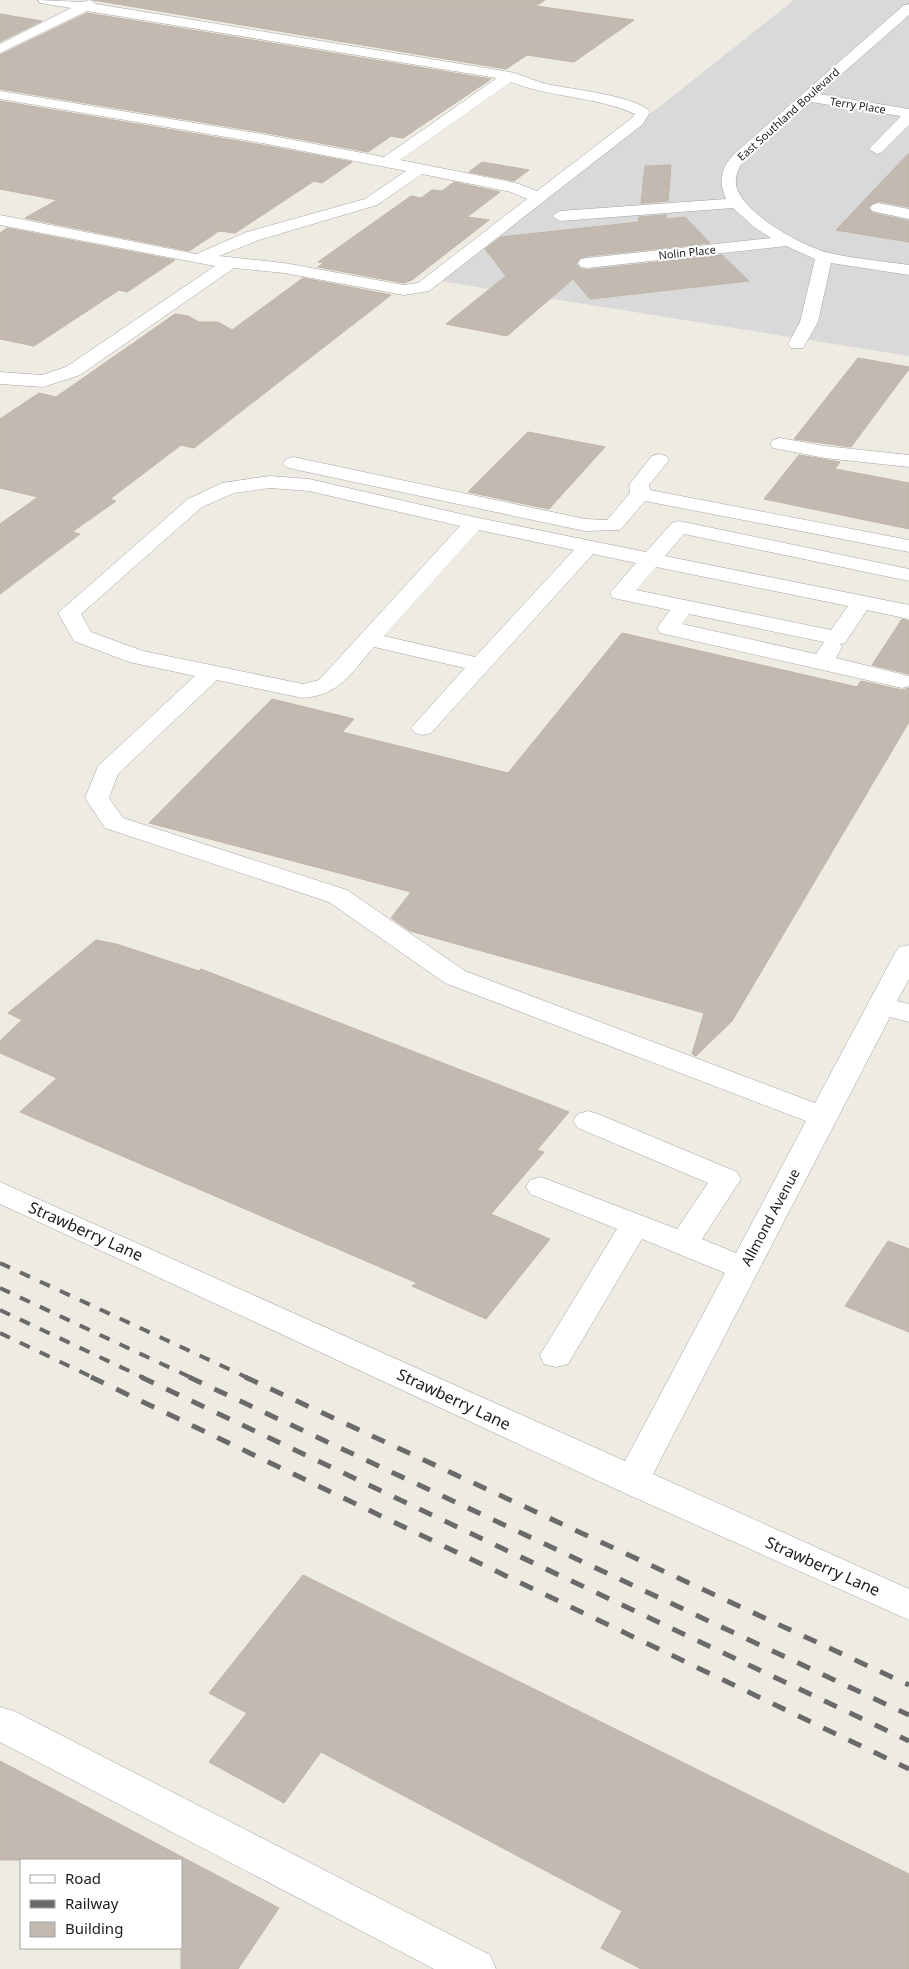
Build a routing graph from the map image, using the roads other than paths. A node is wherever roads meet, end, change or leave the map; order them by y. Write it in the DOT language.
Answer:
graph roads {
  1 [pos="45,0"];
  2 [pos="99,0"];
  3 [pos="86,6"];
  4 [pos="909,8"];
  5 [pos="0,49"];
  6 [pos="510,76"];
  7 [pos="0,94"];
  8 [pos="807,97"];
  9 [pos="909,112"];
  10 [pos="909,117"];
  11 [pos="877,149"];
  12 [pos="388,162"];
  13 [pos="419,169"];
  14 [pos="538,198"];
  15 [pos="738,204"];
  16 [pos="878,208"];
  17 [pos="909,214"];
  18 [pos="560,216"];
  19 [pos="0,220"];
  20 [pos="787,241"];
  21 [pos="198,258"];
  22 [pos="824,258"];
  23 [pos="230,263"];
  24 [pos="587,263"];
  25 [pos="909,270"];
  26 [pos="797,344"];
  27 [pos="0,378"];
  28 [pos="780,444"];
  29 [pos="659,460"];
  30 [pos="909,461"];
  31 [pos="294,463"];
  32 [pos="640,494"];
  33 [pos="474,523"];
  34 [pos="909,546"];
  35 [pos="588,547"];
  36 [pos="650,560"];
  37 [pos="909,575"];
  38 [pos="862,602"];
  39 [pos="684,606"];
  40 [pos="909,612"];
  41 [pos="837,638"];
  42 [pos="369,639"];
  43 [pos="822,662"];
  44 [pos="479,665"];
  45 [pos="212,672"];
  46 [pos="902,681"];
  47 [pos="423,728"];
  48 [pos="909,953"];
  49 [pos="895,1009"];
  50 [pos="823,1117"];
  51 [pos="588,1121"];
  52 [pos="541,1187"];
  53 [pos="0,1192"];
  54 [pos="636,1225"];
  55 [pos="683,1244"];
  56 [pos="743,1268"];
  57 [pos="556,1355"];
  58 [pos="632,1481"];
  59 [pos="909,1605"];
  60 [pos="0,1723"];
  61 [pos="472,1968"];
  1 -- 3 [label="street"];
  2 -- 3 [label="street"];
  3 -- 5 [label="street"];
  3 -- 6 [label="street"];
  4 -- 8 [label="street, East Southland Boulevard"];
  6 -- 12 [label="street"];
  6 -- 14 [label="street"];
  7 -- 12 [label="street"];
  8 -- 9 [label="street, Terry Place"];
  8 -- 15 [label="street, East Southland Boulevard"];
  10 -- 11 [label="street"];
  12 -- 13 [label="street"];
  13 -- 14 [label="street"];
  13 -- 21 [label="street"];
  14 -- 23 [label="street"];
  15 -- 18 [label="street"];
  15 -- 20 [label="street, East Southland Boulevard"];
  16 -- 17 [label="street"];
  19 -- 21 [label="street"];
  20 -- 22 [label="street, East Southland Boulevard"];
  20 -- 24 [label="street, Nolin Place"];
  21 -- 23 [label="street"];
  22 -- 25 [label="street, East Southland Boulevard"];
  22 -- 26 [label="street"];
  23 -- 27 [label="street"];
  28 -- 30 [label="street"];
  29 -- 32 [label="street"];
  31 -- 32 [label="street"];
  32 -- 34 [label="street"];
  33 -- 35 [label="street"];
  33 -- 42 [label="street"];
  33 -- 45 [label="street"];
  35 -- 36 [label="street"];
  35 -- 44 [label="street"];
  36 -- 37 [label="street"];
  36 -- 38 [label="street"];
  36 -- 39 [label="street"];
  38 -- 40 [label="street"];
  38 -- 41 [label="street"];
  39 -- 41 [label="street"];
  39 -- 43 [label="street"];
  41 -- 43 [label="street"];
  42 -- 44 [label="street"];
  42 -- 45 [label="street"];
  43 -- 46 [label="street"];
  44 -- 47 [label="street"];
  45 -- 50 [label="street"];
  48 -- 49 [label="street, Allmond Avenue"];
  49 -- 50 [label="street, Allmond Avenue"];
  50 -- 56 [label="street, Allmond Avenue"];
  51 -- 55 [label="street"];
  52 -- 54 [label="street"];
  53 -- 58 [label="street, Strawberry Lane"];
  54 -- 55 [label="street"];
  54 -- 57 [label="street"];
  55 -- 56 [label="street"];
  56 -- 58 [label="street, Allmond Avenue"];
  58 -- 59 [label="street, Strawberry Lane"];
  60 -- 61 [label="street"];
}
